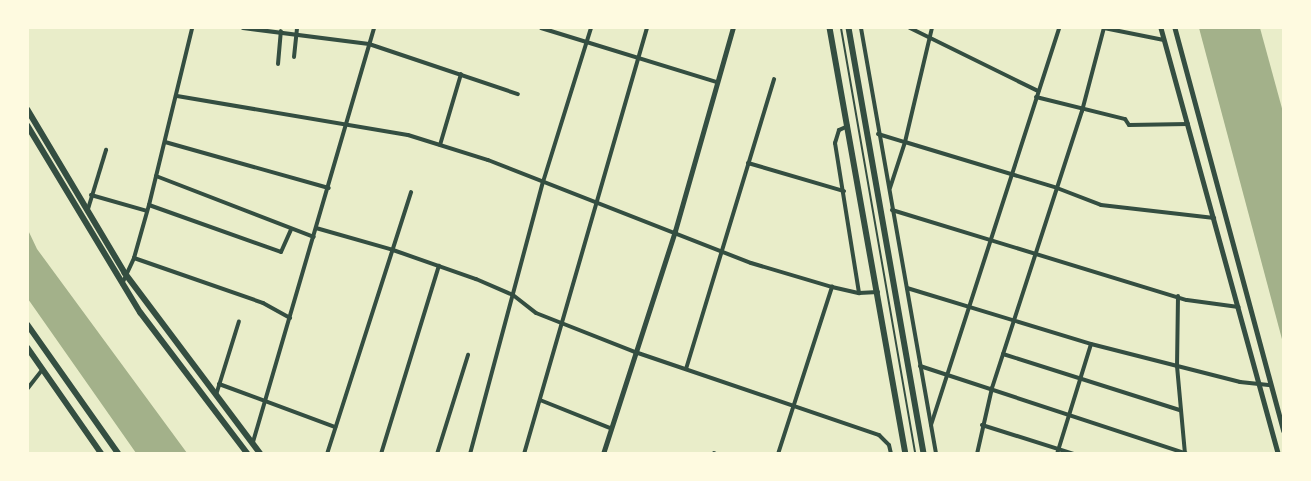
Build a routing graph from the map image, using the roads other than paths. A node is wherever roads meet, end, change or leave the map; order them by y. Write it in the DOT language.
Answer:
graph roads {
  1 [pos="192,28"];
  2 [pos="243,28"];
  3 [pos="251,28"];
  4 [pos="297,28"];
  5 [pos="374,28"];
  6 [pos="541,28"];
  7 [pos="591,28"];
  8 [pos="647,28"];
  9 [pos="733,28"];
  10 [pos="830,28"];
  11 [pos="841,28"];
  12 [pos="849,28"];
  13 [pos="860,28"];
  14 [pos="910,28"];
  15 [pos="932,28"];
  16 [pos="1057,28"];
  17 [pos="1160,28"];
  18 [pos="1175,28"];
  19 [pos="281,31"];
  20 [pos="296,33"];
  21 [pos="929,35"];
  22 [pos="1164,40"];
  23 [pos="587,42"];
  24 [pos="369,44"];
  25 [pos="294,58"];
  26 [pos="638,58"];
  27 [pos="278,64"];
  28 [pos="461,74"];
  29 [pos="774,79"];
  30 [pos="717,82"];
  31 [pos="1038,91"];
  32 [pos="518,94"];
  33 [pos="177,96"];
  34 [pos="1036,97"];
  35 [pos="28,110"];
  36 [pos="1082,111"];
  37 [pos="1188,124"];
  38 [pos="28,126"];
  39 [pos="347,126"];
  40 [pos="849,126"];
  41 [pos="878,134"];
  42 [pos="165,142"];
  43 [pos="905,142"];
  44 [pos="440,144"];
  45 [pos="106,150"];
  46 [pos="748,163"];
  47 [pos="1012,175"];
  48 [pos="156,176"];
  49 [pos="543,182"];
  50 [pos="329,188"];
  51 [pos="1057,188"];
  52 [pos="889,190"];
  53 [pos="844,191"];
  54 [pos="410,192"];
  55 [pos="91,195"];
  56 [pos="595,204"];
  57 [pos="149,205"];
  58 [pos="88,209"];
  59 [pos="148,210"];
  60 [pos="892,210"];
  61 [pos="1214,218"];
  62 [pos="316,228"];
  63 [pos="291,230"];
  64 [pos="675,231"];
  65 [pos="314,237"];
  66 [pos="991,242"];
  67 [pos="393,250"];
  68 [pos="721,251"];
  69 [pos="1035,256"];
  70 [pos="134,258"];
  71 [pos="439,266"];
  72 [pos="125,273"];
  73 [pos="122,284"];
  74 [pos="832,287"];
  75 [pos="907,288"];
  76 [pos="878,292"];
  77 [pos="859,293"];
  78 [pos="513,295"];
  79 [pos="1178,296"];
  80 [pos="1239,307"];
  81 [pos="970,308"];
  82 [pos="290,318"];
  83 [pos="239,321"];
  84 [pos="1014,321"];
  85 [pos="563,322"];
  86 [pos="28,325"];
  87 [pos="1091,344"];
  88 [pos="28,348"];
  89 [pos="635,352"];
  90 [pos="1003,354"];
  91 [pos="468,355"];
  92 [pos="920,366"];
  93 [pos="1177,366"];
  94 [pos="686,369"];
  95 [pos="42,370"];
  96 [pos="948,374"];
  97 [pos="1080,379"];
  98 [pos="219,384"];
  99 [pos="1271,385"];
  100 [pos="1259,386"];
  101 [pos="28,388"];
  102 [pos="992,388"];
  103 [pos="216,395"];
  104 [pos="540,400"];
  105 [pos="264,402"];
  106 [pos="794,405"];
  107 [pos="1180,410"];
  108 [pos="1069,412"];
  109 [pos="982,425"];
  110 [pos="931,426"];
  111 [pos="335,428"];
  112 [pos="610,428"];
  113 [pos="1284,430"];
  114 [pos="253,442"];
  115 [pos="1058,448"];
  116 [pos="1186,453"];
  117 [pos="102,454"];
  118 [pos="119,454"];
  119 [pos="248,454"];
  120 [pos="261,454"];
  121 [pos="327,454"];
  122 [pos="381,454"];
  123 [pos="437,454"];
  124 [pos="470,454"];
  125 [pos="524,454"];
  126 [pos="603,454"];
  127 [pos="778,454"];
  128 [pos="891,454"];
  129 [pos="906,454"];
  130 [pos="915,454"];
  131 [pos="924,454"];
  132 [pos="936,454"];
  133 [pos="977,454"];
  134 [pos="1057,454"];
  135 [pos="1074,454"];
  136 [pos="1278,454"];
  1 -- 33 [label="street"];
  2 -- 3 [label="street"];
  3 -- 19 [label="street"];
  4 -- 20 [label="street"];
  5 -- 24 [label="street"];
  6 -- 23 [label="street"];
  7 -- 23 [label="street"];
  8 -- 26 [label="street"];
  9 -- 30 [label="street"];
  10 -- 40 [label="main road"];
  11 -- 130 [label="lane"];
  12 -- 131 [label="main road"];
  13 -- 41 [label="street"];
  14 -- 21 [label="street"];
  15 -- 21 [label="street"];
  16 -- 31 [label="street"];
  17 -- 22 [label="street"];
  18 -- 99 [label="street"];
  19 -- 20 [label="street"];
  19 -- 27 [label="street"];
  20 -- 24 [label="street"];
  20 -- 25 [label="street"];
  21 -- 31 [label="street"];
  21 -- 43 [label="street"];
  22 -- 36 [label="street"];
  22 -- 37 [label="street"];
  23 -- 26 [label="street"];
  23 -- 49 [label="street"];
  24 -- 28 [label="street"];
  24 -- 39 [label="street"];
  26 -- 30 [label="street"];
  26 -- 56 [label="street"];
  28 -- 32 [label="street"];
  28 -- 44 [label="street"];
  29 -- 46 [label="street"];
  30 -- 64 [label="street"];
  31 -- 34 [label="street"];
  33 -- 39 [label="street"];
  33 -- 42 [label="street"];
  34 -- 36 [label="street"];
  34 -- 47 [label="street"];
  35 -- 58 [label="main road"];
  36 -- 37 [label="street"];
  36 -- 51 [label="street"];
  37 -- 61 [label="street"];
  38 -- 73 [label="main road"];
  39 -- 44 [label="street"];
  39 -- 50 [label="street"];
  40 -- 53 [label="street"];
  40 -- 76 [label="main road"];
  41 -- 43 [label="street"];
  41 -- 52 [label="street"];
  42 -- 48 [label="street"];
  42 -- 50 [label="street"];
  43 -- 47 [label="street"];
  43 -- 52 [label="street"];
  44 -- 49 [label="street"];
  45 -- 55 [label="street"];
  46 -- 53 [label="street"];
  46 -- 68 [label="street"];
  47 -- 51 [label="street"];
  47 -- 66 [label="street"];
  48 -- 57 [label="street"];
  48 -- 63 [label="street"];
  49 -- 56 [label="street"];
  49 -- 78 [label="street"];
  50 -- 62 [label="street"];
  51 -- 61 [label="street"];
  51 -- 69 [label="street"];
  52 -- 60 [label="street"];
  53 -- 77 [label="street"];
  54 -- 67 [label="street"];
  55 -- 58 [label="street"];
  55 -- 59 [label="street"];
  56 -- 64 [label="street"];
  56 -- 85 [label="street"];
  57 -- 59 [label="street"];
  57 -- 63 [label="street"];
  58 -- 72 [label="main road"];
  59 -- 70 [label="street"];
  60 -- 66 [label="street"];
  60 -- 75 [label="street"];
  61 -- 80 [label="street"];
  62 -- 65 [label="street"];
  62 -- 67 [label="street"];
  63 -- 65 [label="street"];
  64 -- 68 [label="street"];
  64 -- 89 [label="street"];
  65 -- 82 [label="street"];
  66 -- 69 [label="street"];
  66 -- 81 [label="street"];
  67 -- 71 [label="street"];
  67 -- 111 [label="street"];
  68 -- 74 [label="street"];
  68 -- 94 [label="street"];
  69 -- 79 [label="street"];
  69 -- 84 [label="street"];
  70 -- 72 [label="street"];
  70 -- 82 [label="street"];
  71 -- 78 [label="street"];
  71 -- 122 [label="street"];
  72 -- 73 [label="street"];
  72 -- 103 [label="main road"];
  73 -- 119 [label="main road"];
  74 -- 77 [label="street"];
  74 -- 106 [label="street"];
  75 -- 81 [label="street"];
  75 -- 92 [label="street"];
  76 -- 77 [label="street"];
  76 -- 129 [label="main road"];
  78 -- 85 [label="street"];
  78 -- 124 [label="street"];
  79 -- 80 [label="street"];
  79 -- 93 [label="street"];
  80 -- 100 [label="street"];
  81 -- 84 [label="street"];
  81 -- 96 [label="street"];
  82 -- 105 [label="street"];
  83 -- 98 [label="street"];
  84 -- 87 [label="street"];
  84 -- 90 [label="street"];
  85 -- 89 [label="street"];
  85 -- 104 [label="street"];
  86 -- 118 [label="main road"];
  87 -- 93 [label="street"];
  87 -- 97 [label="street"];
  88 -- 95 [label="main road"];
  89 -- 94 [label="street"];
  89 -- 112 [label="street"];
  90 -- 97 [label="street"];
  90 -- 102 [label="street"];
  91 -- 123 [label="street"];
  92 -- 96 [label="street"];
  92 -- 110 [label="street"];
  93 -- 100 [label="street"];
  93 -- 107 [label="street"];
  94 -- 106 [label="street"];
  95 -- 101 [label="street"];
  95 -- 117 [label="main road"];
  96 -- 102 [label="street"];
  96 -- 110 [label="street"];
  97 -- 107 [label="street"];
  97 -- 108 [label="street"];
  98 -- 103 [label="street"];
  98 -- 105 [label="street"];
  99 -- 100 [label="street"];
  99 -- 113 [label="street"];
  100 -- 136 [label="street"];
  102 -- 108 [label="street"];
  102 -- 109 [label="street"];
  103 -- 114 [label="main road"];
  104 -- 112 [label="street"];
  104 -- 125 [label="street"];
  105 -- 111 [label="street"];
  105 -- 114 [label="street"];
  106 -- 127 [label="street"];
  106 -- 128 [label="street"];
  107 -- 116 [label="street"];
  108 -- 115 [label="street"];
  108 -- 116 [label="street"];
  109 -- 115 [label="street"];
  109 -- 133 [label="street"];
  110 -- 132 [label="street"];
  111 -- 121 [label="street"];
  112 -- 126 [label="street"];
  114 -- 120 [label="main road"];
  115 -- 134 [label="street"];
  115 -- 135 [label="street"];
}
